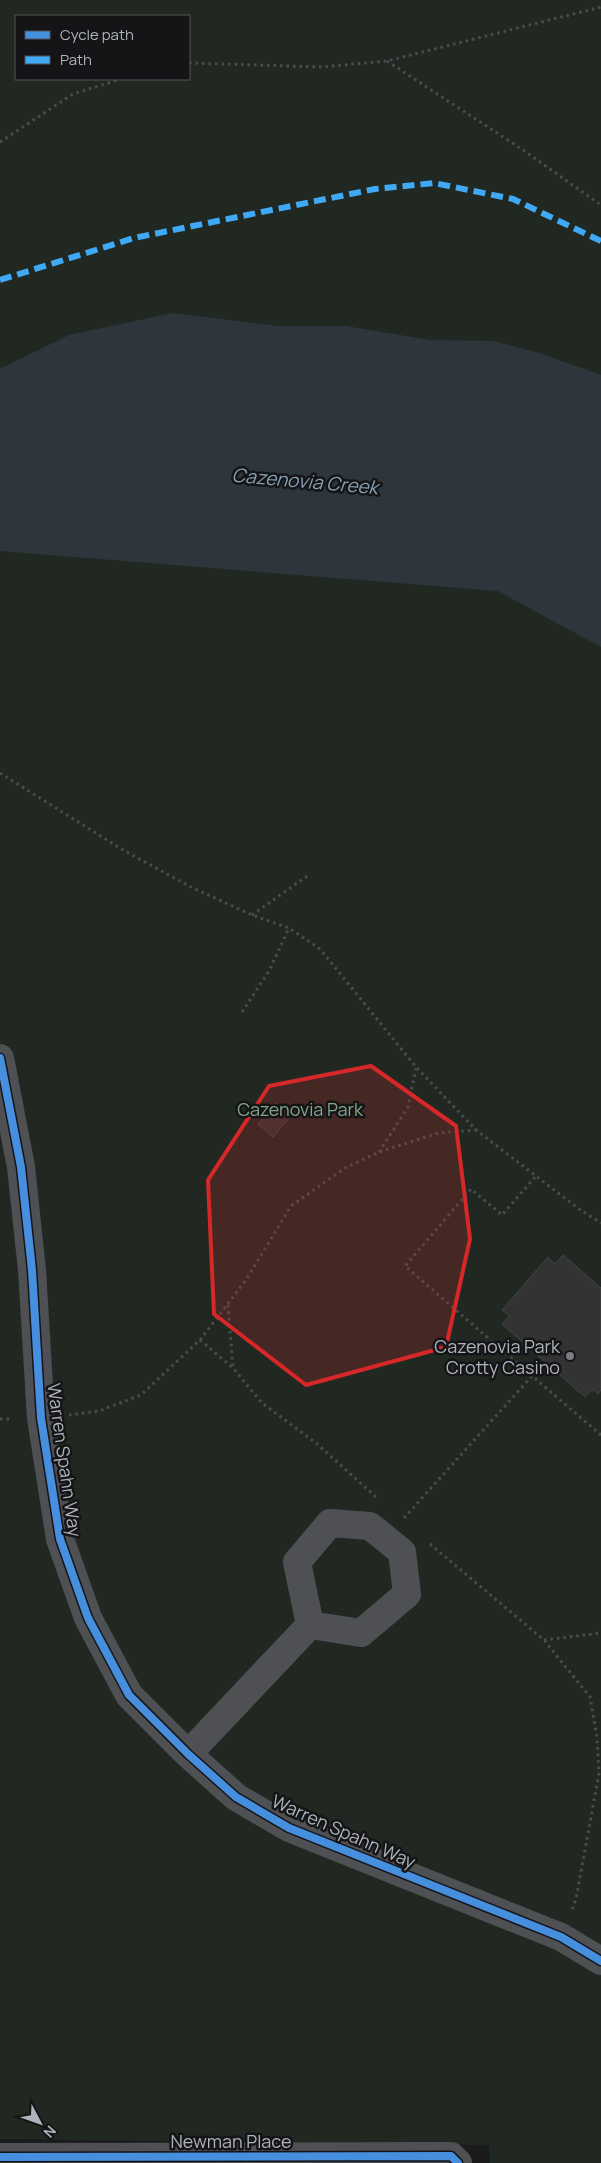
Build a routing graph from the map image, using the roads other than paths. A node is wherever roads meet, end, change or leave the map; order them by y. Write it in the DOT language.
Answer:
graph roads {
  1 [pos="0,1058"];
  2 [pos="310,1625"];
  3 [pos="188,1754"];
  4 [pos="601,1961"];
  5 [pos="0,2157"];
  6 [pos="458,2163"];
  1 -- 3 [label="street, Warren Spahn Way"];
  2 -- 2 [label="street"];
  2 -- 3 [label="street"];
  3 -- 4 [label="street, Warren Spahn Way"];
  5 -- 6 [label="street, Newman Place"];
}
